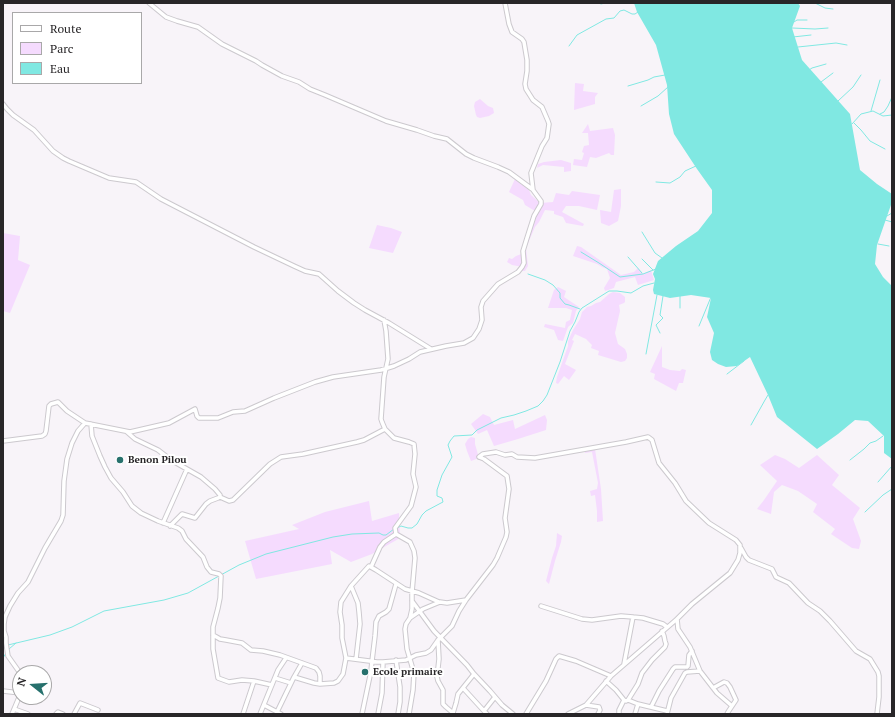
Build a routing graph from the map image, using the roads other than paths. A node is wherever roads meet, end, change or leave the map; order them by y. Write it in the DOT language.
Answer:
graph roads {
  1 [pos="149,3"];
  2 [pos="505,3"];
  3 [pos="3,104"];
  4 [pos="533,190"];
  5 [pos="384,320"];
  6 [pos="431,349"];
  7 [pos="386,369"];
  8 [pos="85,423"];
  9 [pos="91,424"];
  10 [pos="385,429"];
  11 [pos="126,432"];
  12 [pos="3,441"];
  13 [pos="187,468"];
  14 [pos="220,497"];
  15 [pos="163,523"];
  16 [pos="170,526"];
  17 [pos="396,534"];
  18 [pos="741,547"];
  19 [pos="371,567"];
  20 [pos="396,584"];
  21 [pos="351,586"];
  22 [pos="412,592"];
  23 [pos="466,600"];
  24 [pos="412,601"];
  25 [pos="440,602"];
  26 [pos="541,606"];
  27 [pos="420,612"];
  28 [pos="633,616"];
  29 [pos="410,618"];
  30 [pos="677,618"];
  31 [pos="667,627"];
  32 [pos="662,631"];
  33 [pos="212,635"];
  34 [pos="439,639"];
  35 [pos="692,652"];
  36 [pos="286,658"];
  37 [pos="346,658"];
  38 [pos="410,658"];
  39 [pos="356,659"];
  40 [pos="396,660"];
  41 [pos="372,661"];
  42 [pos="383,662"];
  43 [pos="302,663"];
  44 [pos="624,664"];
  45 [pos="14,665"];
  46 [pos="700,671"];
  47 [pos="474,674"];
  48 [pos="611,676"];
  49 [pos="294,677"];
  50 [pos="275,678"];
  51 [pos="254,681"];
  52 [pos="606,681"];
  53 [pos="291,683"];
  54 [pos="320,684"];
  55 [pos="272,685"];
  56 [pos="463,688"];
  57 [pos="713,688"];
  58 [pos="495,697"];
  59 [pos="626,700"];
  60 [pos="638,704"];
  61 [pos="16,705"];
  62 [pos="264,705"];
  63 [pos="586,705"];
  64 [pos="732,706"];
  65 [pos="651,707"];
  66 [pos="656,708"];
  67 [pos="14,709"];
  68 [pos="98,710"];
  69 [pos="667,712"];
  70 [pos="280,713"];
  71 [pos="453,713"];
  72 [pos="485,713"];
  73 [pos="511,713"];
  74 [pos="12,714"];
  75 [pos="28,714"];
  76 [pos="56,714"];
  77 [pos="63,714"];
  78 [pos="74,714"];
  79 [pos="244,714"];
  80 [pos="260,714"];
  81 [pos="362,714"];
  82 [pos="378,714"];
  83 [pos="398,714"];
  84 [pos="409,714"];
  85 [pos="526,714"];
  86 [pos="568,714"];
  87 [pos="598,714"];
  88 [pos="619,714"];
  89 [pos="635,714"];
  90 [pos="655,714"];
  91 [pos="727,714"];
  92 [pos="877,714"];
  1 -- 4 [label="street"];
  2 -- 4 [label="street"];
  3 -- 5 [label="street"];
  4 -- 6 [label="street"];
  5 -- 6 [label="street"];
  5 -- 7 [label="street"];
  6 -- 7 [label="street"];
  7 -- 10 [label="street"];
  7 -- 11 [label="street"];
  8 -- 9 [label="street"];
  8 -- 12 [label="street"];
  8 -- 45 [label="street"];
  9 -- 11 [label="street"];
  9 -- 15 [label="street"];
  10 -- 14 [label="street"];
  10 -- 17 [label="street"];
  11 -- 13 [label="street"];
  13 -- 14 [label="street"];
  13 -- 15 [label="street"];
  14 -- 16 [label="street"];
  15 -- 16 [label="street"];
  16 -- 33 [label="street"];
  17 -- 19 [label="street"];
  17 -- 22 [label="street"];
  18 -- 23 [label="street"];
  18 -- 30 [label="street"];
  18 -- 92 [label="street"];
  19 -- 20 [label="street"];
  19 -- 21 [label="street"];
  20 -- 22 [label="street"];
  20 -- 41 [label="street"];
  21 -- 37 [label="street"];
  21 -- 39 [label="street"];
  22 -- 24 [label="street"];
  22 -- 25 [label="street"];
  23 -- 25 [label="street"];
  23 -- 34 [label="street"];
  24 -- 27 [label="street"];
  24 -- 29 [label="street"];
  25 -- 27 [label="street"];
  26 -- 28 [label="street"];
  27 -- 29 [label="street"];
  27 -- 34 [label="street"];
  28 -- 31 [label="street"];
  28 -- 44 [label="street"];
  29 -- 38 [label="street"];
  30 -- 31 [label="street"];
  30 -- 35 [label="street"];
  31 -- 32 [label="street"];
  32 -- 44 [label="street"];
  32 -- 59 [label="street"];
  33 -- 36 [label="street"];
  33 -- 51 [label="street"];
  34 -- 38 [label="street"];
  34 -- 47 [label="street"];
  34 -- 71 [label="street"];
  35 -- 46 [label="street"];
  35 -- 65 [label="street"];
  36 -- 43 [label="street"];
  36 -- 50 [label="street"];
  37 -- 39 [label="street"];
  37 -- 54 [label="street"];
  38 -- 40 [label="street"];
  38 -- 84 [label="street"];
  39 -- 41 [label="street"];
  40 -- 42 [label="street"];
  40 -- 83 [label="street"];
  41 -- 42 [label="street"];
  41 -- 81 [label="street"];
  42 -- 82 [label="street"];
  43 -- 49 [label="street"];
  43 -- 54 [label="street"];
  44 -- 48 [label="street"];
  46 -- 57 [label="street"];
  46 -- 69 [label="street"];
  47 -- 56 [label="street"];
  47 -- 58 [label="street"];
  48 -- 52 [label="street"];
  48 -- 85 [label="street"];
  49 -- 53 [label="street"];
  49 -- 54 [label="street"];
  50 -- 53 [label="street"];
  50 -- 55 [label="street"];
  51 -- 55 [label="street"];
  51 -- 79 [label="street"];
  52 -- 59 [label="street"];
  52 -- 63 [label="street"];
  53 -- 70 [label="street"];
  55 -- 62 [label="street"];
  56 -- 71 [label="street"];
  56 -- 72 [label="street"];
  57 -- 64 [label="street"];
  57 -- 64 [label="street"];
  58 -- 72 [label="street"];
  58 -- 73 [label="street"];
  59 -- 60 [label="street"];
  59 -- 88 [label="street"];
  60 -- 65 [label="street"];
  60 -- 89 [label="street"];
  61 -- 67 [label="street"];
  62 -- 70 [label="street"];
  62 -- 80 [label="street"];
  63 -- 86 [label="street"];
  63 -- 87 [label="street"];
  64 -- 91 [label="street"];
  65 -- 66 [label="street"];
  66 -- 69 [label="street"];
  66 -- 90 [label="street"];
  67 -- 74 [label="street"];
  67 -- 75 [label="street"];
  68 -- 78 [label="street"];
  76 -- 77 [label="street"];
}
